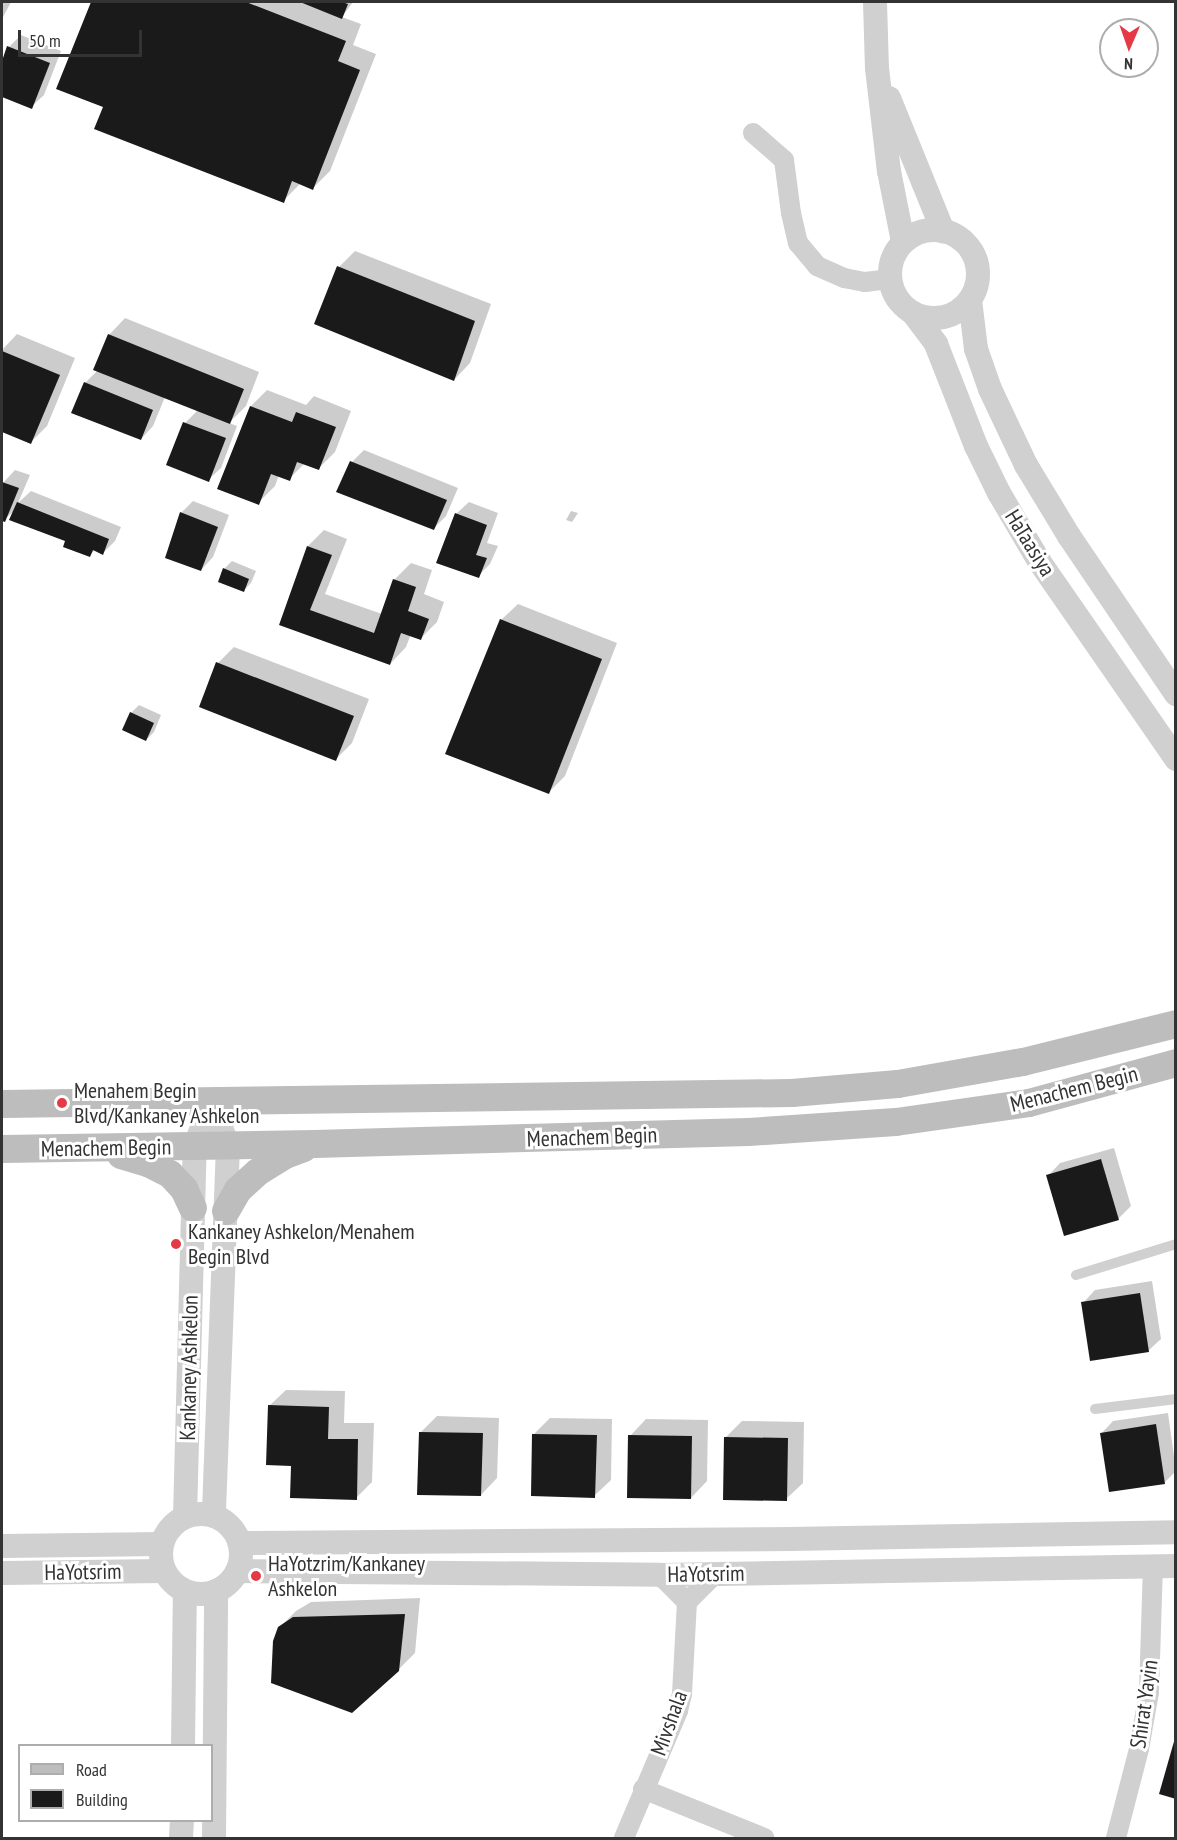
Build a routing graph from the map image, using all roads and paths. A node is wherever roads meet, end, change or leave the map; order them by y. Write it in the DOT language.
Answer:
graph roads {
  1 [pos="875,2"];
  2 [pos="877,68"];
  3 [pos="753,133"];
  4 [pos="943,231"];
  5 [pos="903,242"];
  6 [pos="889,279"];
  7 [pos="970,300"];
  8 [pos="912,313"];
  9 [pos="1176,694"];
  10 [pos="1176,759"];
  11 [pos="1176,1024"];
  12 [pos="1176,1063"];
  13 [pos="211,1101"];
  14 [pos="2,1104"];
  15 [pos="315,1144"];
  16 [pos="228,1146"];
  17 [pos="195,1147"];
  18 [pos="84,1148"];
  19 [pos="2,1149"];
  20 [pos="193,1208"];
  21 [pos="226,1211"];
  22 [pos="1176,1244"];
  23 [pos="1076,1275"];
  24 [pos="1176,1399"];
  25 [pos="1095,1410"];
  26 [pos="214,1516"];
  27 [pos="185,1517"];
  28 [pos="1176,1532"];
  29 [pos="240,1543"];
  30 [pos="162,1544"];
  31 [pos="2,1546"];
  32 [pos="1164,1567"];
  33 [pos="164,1570"];
  34 [pos="237,1571"];
  35 [pos="2,1573"];
  36 [pos="715,1574"];
  37 [pos="660,1575"];
  38 [pos="185,1590"];
  39 [pos="216,1591"];
  40 [pos="687,1602"];
  41 [pos="183,1744"];
  42 [pos="643,1789"];
  43 [pos="182,1822"];
  44 [pos="181,1839"];
  45 [pos="214,1839"];
  46 [pos="624,1839"];
  47 [pos="764,1839"];
  48 [pos="1116,1839"];
  1 -- 2 [label="street"];
  2 -- 4 [label="street"];
  2 -- 5 [label="street"];
  3 -- 6 [label="street"];
  4 -- 5 [label="street"];
  4 -- 7 [label="street"];
  5 -- 6 [label="street"];
  6 -- 8 [label="street"];
  7 -- 8 [label="street"];
  7 -- 9 [label="street, HaTaasiya"];
  8 -- 10 [label="street, HaTaasiya"];
  11 -- 13 [label="main road, Menachem Begin"];
  12 -- 15 [label="main road, Menachem Begin"];
  13 -- 14 [label="main road, Menachem Begin"];
  13 -- 16 [label="street, Kankaney Ashkelon"];
  13 -- 17 [label="street, Kankaney Ashkelon"];
  15 -- 16 [label="main road, Menachem Begin"];
  15 -- 21 [label="main road"];
  16 -- 17 [label="main road, Menachem Begin"];
  16 -- 21 [label="street, Kankaney Ashkelon"];
  17 -- 18 [label="main road, Menachem Begin"];
  17 -- 20 [label="street, Kankaney Ashkelon"];
  18 -- 19 [label="main road, Menachem Begin"];
  18 -- 20 [label="main road"];
  20 -- 27 [label="street, Kankaney Ashkelon"];
  21 -- 26 [label="street, Kankaney Ashkelon"];
  22 -- 23 [label="lane"];
  24 -- 25 [label="lane"];
  26 -- 27 [label="street"];
  26 -- 29 [label="street"];
  27 -- 30 [label="street"];
  28 -- 29 [label="street, HaYotsrim"];
  29 -- 34 [label="street"];
  30 -- 31 [label="street, HaYotsrim"];
  30 -- 33 [label="street"];
  32 -- 36 [label="street, HaYotsrim"];
  32 -- 48 [label="street, Shirat Yayin"];
  33 -- 35 [label="street, HaYotsrim"];
  33 -- 38 [label="street"];
  34 -- 37 [label="street, HaYotsrim"];
  34 -- 39 [label="street"];
  36 -- 37 [label="street, HaYotsrim"];
  36 -- 40 [label="street"];
  37 -- 40 [label="street"];
  38 -- 39 [label="street"];
  38 -- 41 [label="street"];
  39 -- 45 [label="street"];
  40 -- 42 [label="street, Mivshala"];
  42 -- 46 [label="street, Mivshala"];
  42 -- 47 [label="street"];
  43 -- 44 [label="street"];
}
